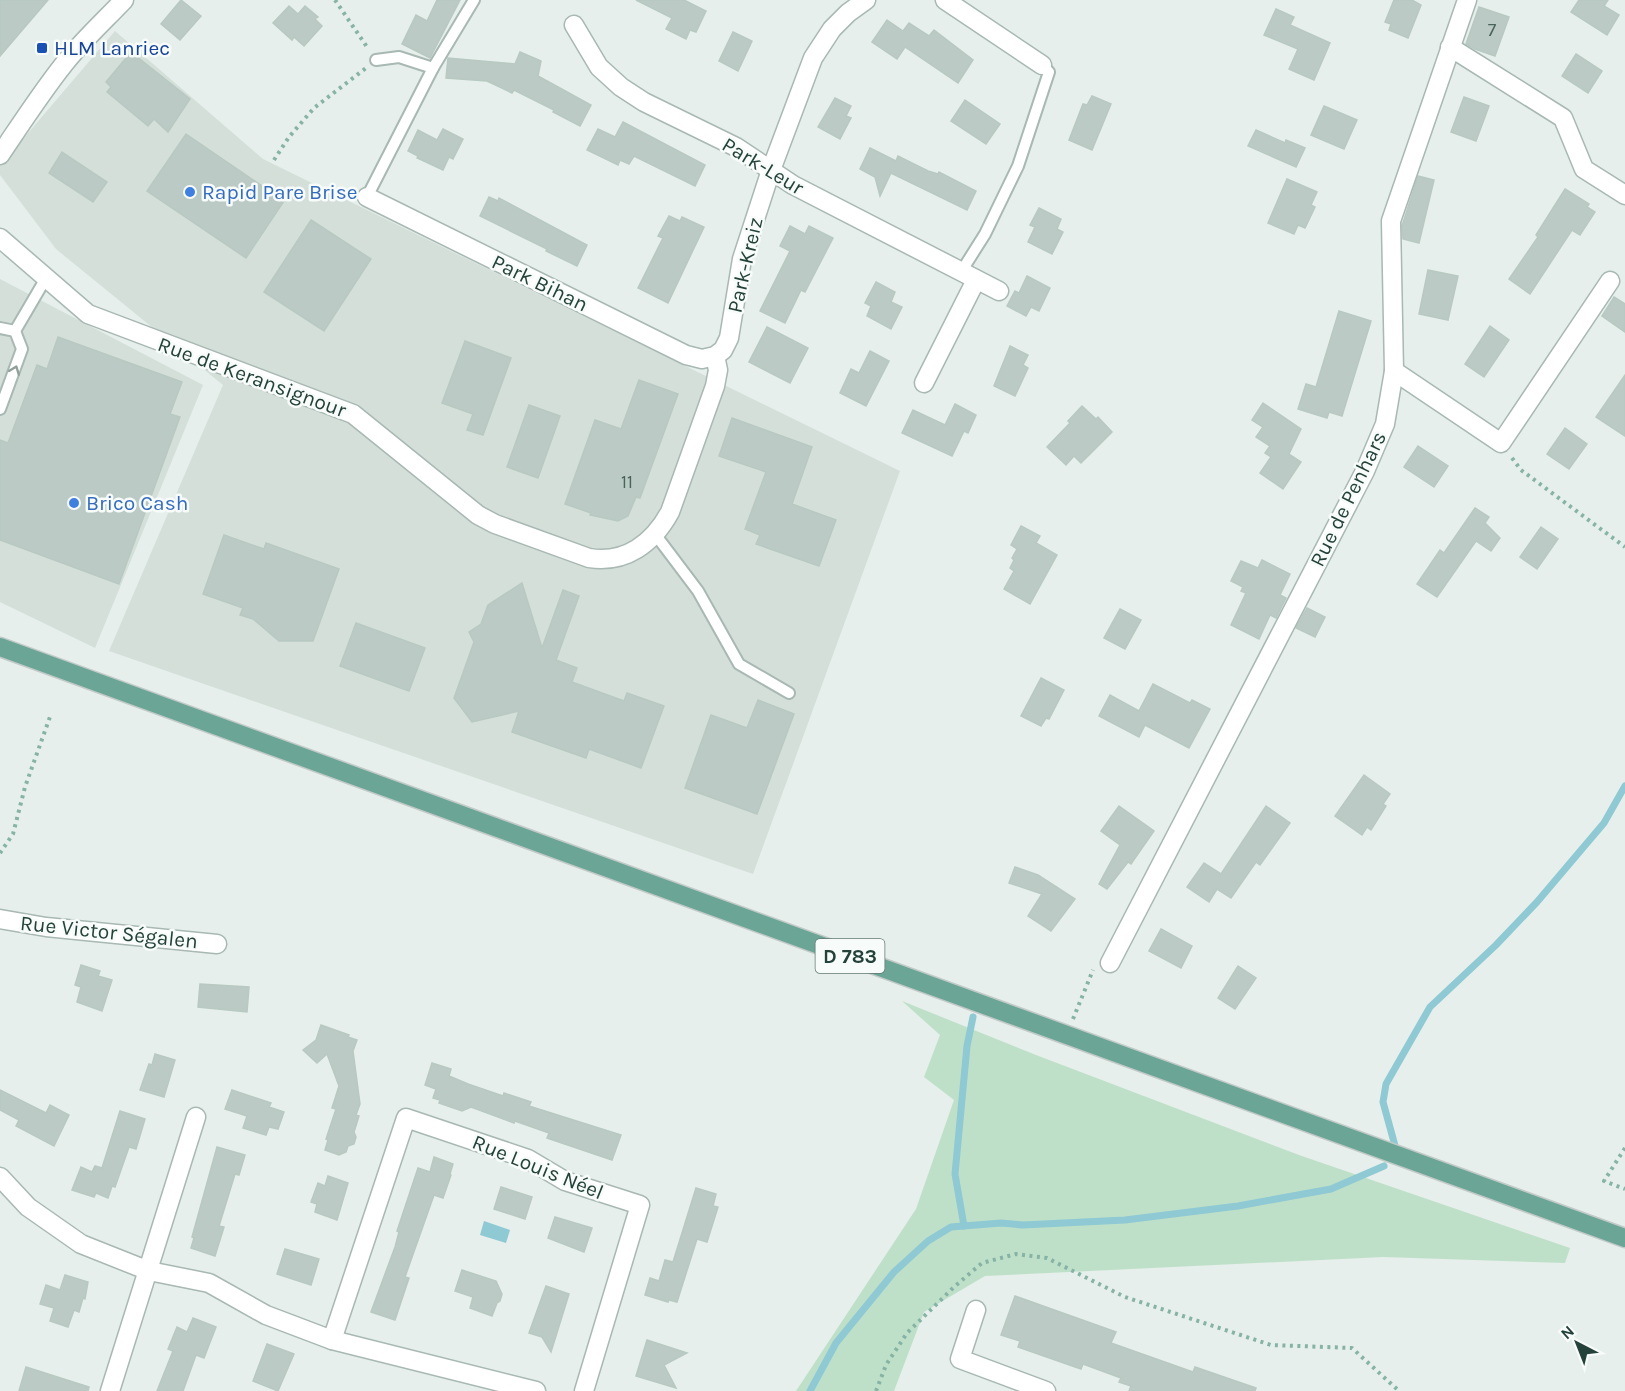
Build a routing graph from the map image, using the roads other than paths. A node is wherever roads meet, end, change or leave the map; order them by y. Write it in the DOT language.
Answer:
graph roads {
  1 [pos="124,0"];
  2 [pos="474,0"];
  3 [pos="866,0"];
  4 [pos="945,0"];
  5 [pos="1467,0"];
  6 [pos="574,25"];
  7 [pos="1450,47"];
  8 [pos="376,60"];
  9 [pos="1042,65"];
  10 [pos="433,68"];
  11 [pos="0,155"];
  12 [pos="771,170"];
  13 [pos="1625,195"];
  14 [pos="367,197"];
  15 [pos="0,238"];
  16 [pos="969,276"];
  17 [pos="46,279"];
  18 [pos="1610,281"];
  19 [pos="999,291"];
  20 [pos="0,328"];
  21 [pos="15,331"];
  22 [pos="715,356"];
  23 [pos="1394,371"];
  24 [pos="924,383"];
  25 [pos="0,408"];
  26 [pos="655,534"];
  27 [pos="0,646"];
  28 [pos="789,693"];
  29 [pos="0,919"];
  30 [pos="217,944"];
  31 [pos="1110,963"];
  32 [pos="196,1117"];
  33 [pos="0,1177"];
  34 [pos="1625,1238"];
  35 [pos="149,1271"];
  36 [pos="976,1310"];
  37 [pos="333,1340"];
  38 [pos="1004,1384"];
  39 [pos="110,1391"];
  40 [pos="536,1391"];
  41 [pos="584,1391"];
  42 [pos="1046,1391"];
  1 -- 11 [label="street"];
  2 -- 10 [label="lane"];
  3 -- 12 [label="street, Park-Kreiz"];
  4 -- 9 [label="street"];
  5 -- 7 [label="street, Rue de Penhars"];
  6 -- 12 [label="street, Park-Leur"];
  7 -- 13 [label="street"];
  7 -- 23 [label="street, Rue de Penhars"];
  8 -- 10 [label="lane"];
  9 -- 16 [label="lane"];
  10 -- 14 [label="lane"];
  12 -- 16 [label="street, Park-Leur"];
  12 -- 22 [label="street, Park-Kreiz"];
  14 -- 22 [label="street, Park Bihan"];
  15 -- 17 [label="street, Rue de Keransignour"];
  16 -- 19 [label="street, Park-Leur"];
  16 -- 24 [label="street"];
  17 -- 21 [label="lane"];
  17 -- 26 [label="street, Rue de Keransignour"];
  18 -- 23 [label="street"];
  20 -- 21 [label="lane"];
  25 -- 21 [label="lane, one-way"];
  22 -- 26 [label="street, Rue de Keransignour"];
  23 -- 31 [label="street, Rue de Penhars"];
  26 -- 28 [label="lane"];
  27 -- 34 [label="main road, D 783"];
  29 -- 30 [label="street, Rue Victor Ségalen"];
  32 -- 35 [label="street"];
  33 -- 35 [label="street"];
  35 -- 37 [label="street"];
  35 -- 39 [label="street"];
  36 -- 38 [label="street"];
  37 -- 40 [label="street"];
  37 -- 41 [label="street, Rue Louis Néel"];
  38 -- 42 [label="street"];
}
